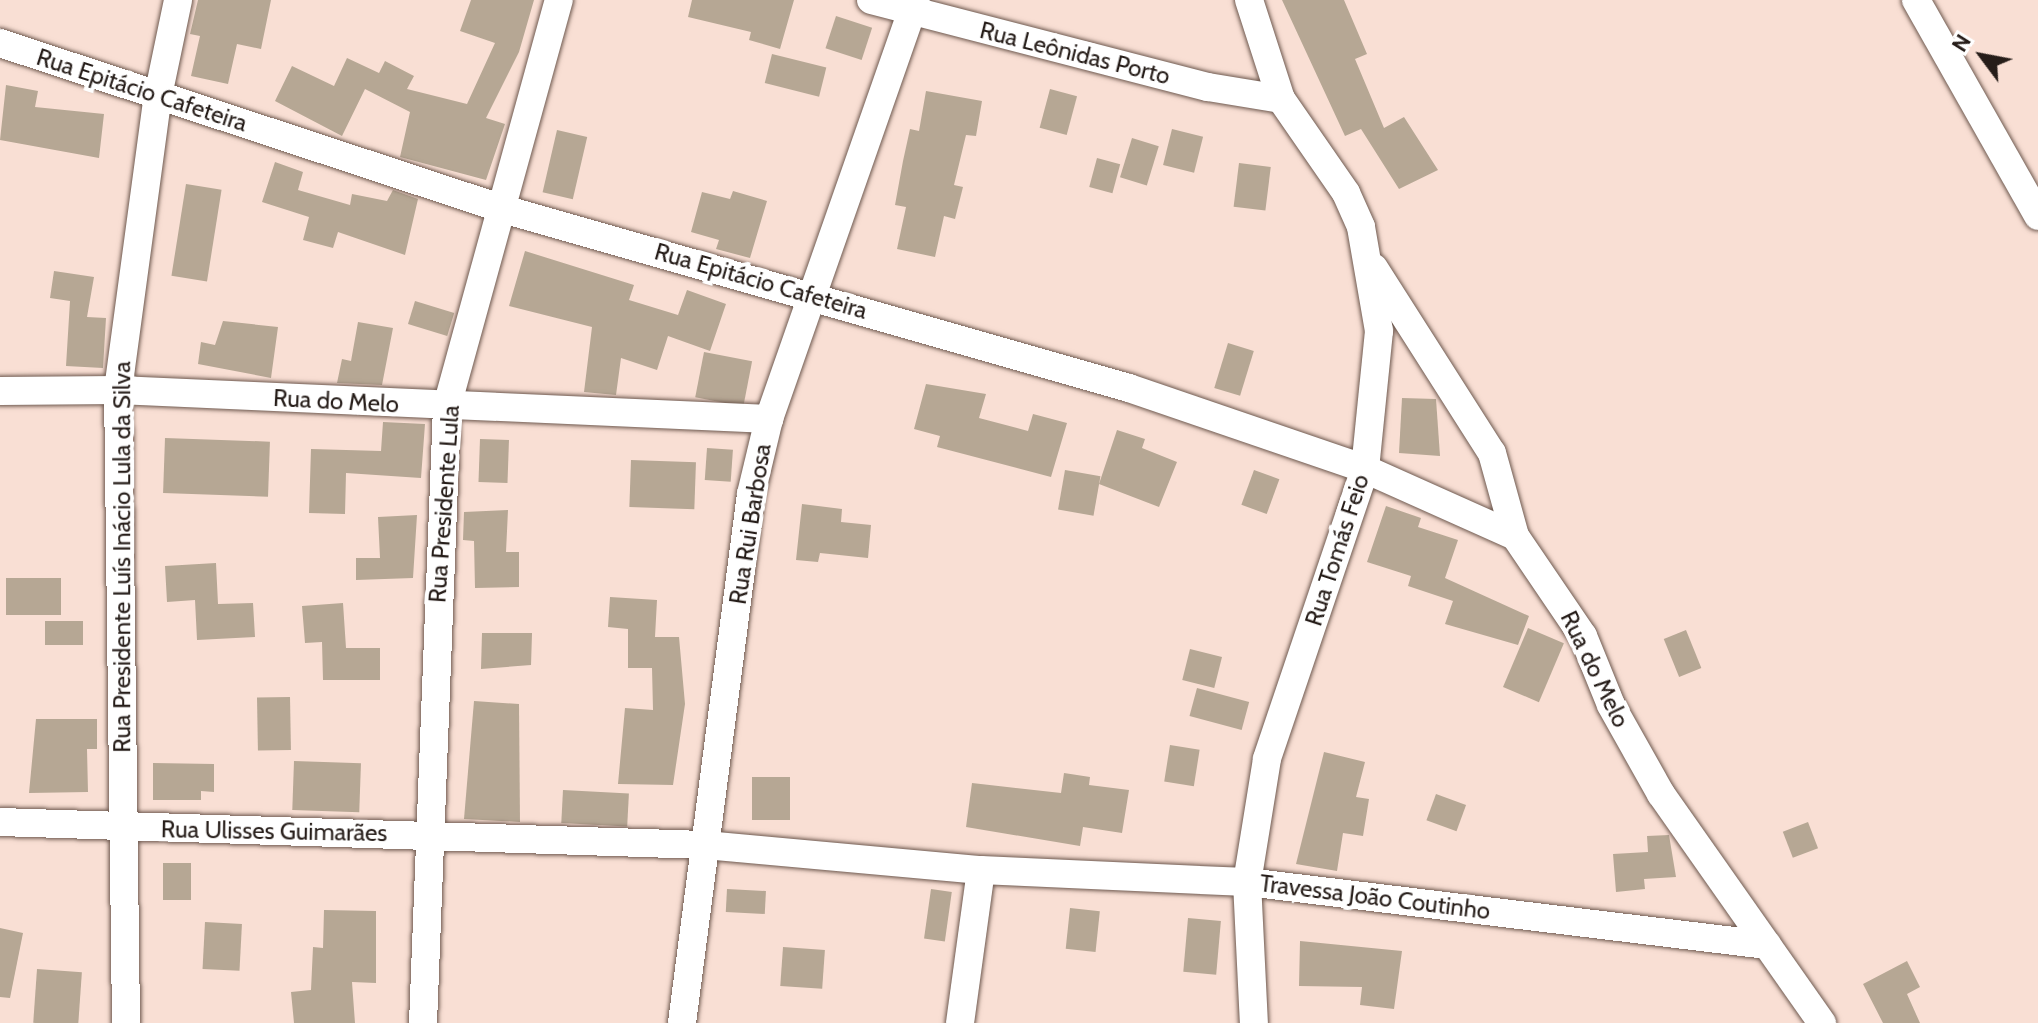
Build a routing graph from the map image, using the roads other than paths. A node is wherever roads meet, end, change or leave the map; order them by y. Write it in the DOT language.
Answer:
graph roads {
  1 [pos="178,0"];
  2 [pos="559,0"];
  3 [pos="871,0"];
  4 [pos="1249,0"];
  5 [pos="1916,0"];
  6 [pos="914,6"];
  7 [pos="0,43"];
  8 [pos="158,96"];
  9 [pos="1281,99"];
  10 [pos="503,209"];
  11 [pos="2038,216"];
  12 [pos="1369,262"];
  13 [pos="813,295"];
  14 [pos="118,390"];
  15 [pos="0,391"];
  16 [pos="447,406"];
  17 [pos="769,419"];
  18 [pos="1365,469"];
  19 [pos="1515,536"];
  20 [pos="0,822"];
  21 [pos="121,829"];
  22 [pos="426,834"];
  23 [pos="705,845"];
  24 [pos="981,870"];
  25 [pos="1247,882"];
  26 [pos="1767,945"];
  27 [pos="126,1023"];
  28 [pos="423,1023"];
  29 [pos="682,1023"];
  30 [pos="960,1023"];
  31 [pos="1254,1023"];
  32 [pos="1822,1023"];
  1 -- 8 [label="street, Rua Presidente Luís Inácio Lula da Silva"];
  2 -- 10 [label="street, Rua Presidente Lula"];
  3 -- 6 [label="street, Rua Leônidas Porto"];
  4 -- 9 [label="street, Rua Tomás Feio"];
  5 -- 11 [label="street"];
  6 -- 9 [label="street, Rua Leônidas Porto"];
  6 -- 13 [label="street, Rua Rui Barbosa"];
  7 -- 8 [label="street, Rua Epitácio Cafeteira"];
  8 -- 10 [label="street, Rua Epitácio Cafeteira"];
  8 -- 14 [label="street, Rua Presidente Luís Inácio Lula da Silva"];
  9 -- 12 [label="street, Rua Tomás Feio"];
  10 -- 13 [label="street, Rua Epitácio Cafeteira"];
  10 -- 16 [label="street, Rua Presidente Lula"];
  12 -- 18 [label="street, Rua Tomás Feio"];
  12 -- 19 [label="street, Rua do Melo"];
  13 -- 17 [label="street, Rua Rui Barbosa"];
  13 -- 18 [label="street, Rua Epitácio Cafeteira"];
  14 -- 15 [label="street, Rua do Melo"];
  14 -- 16 [label="street, Rua do Melo"];
  14 -- 21 [label="street, Rua Presidente Luís Inácio Lula da Silva"];
  16 -- 17 [label="street, Rua do Melo"];
  16 -- 22 [label="street, Rua Presidente Lula"];
  17 -- 23 [label="street, Rua Rui Barbosa"];
  18 -- 19 [label="street, Rua Epitácio Cafeteira"];
  18 -- 25 [label="street, Rua Tomás Feio"];
  19 -- 26 [label="street, Rua do Melo"];
  20 -- 21 [label="street, Rua Ulisses Guimarães"];
  21 -- 22 [label="street, Rua Ulisses Guimarães"];
  21 -- 27 [label="street, Rua Presidente Luís Inácio Lula da Silva"];
  22 -- 23 [label="street, Rua Ulisses Guimarães"];
  22 -- 28 [label="street, Rua Presidente Lula"];
  23 -- 24 [label="street, Travessa João Coutinho"];
  23 -- 29 [label="street, Rua Rui Barbosa"];
  24 -- 25 [label="street, Travessa João Coutinho"];
  24 -- 30 [label="street"];
  25 -- 26 [label="street, Travessa João Coutinho"];
  25 -- 31 [label="street, Rua Tomás Feio"];
  26 -- 32 [label="street, Rua do Melo"];
}
